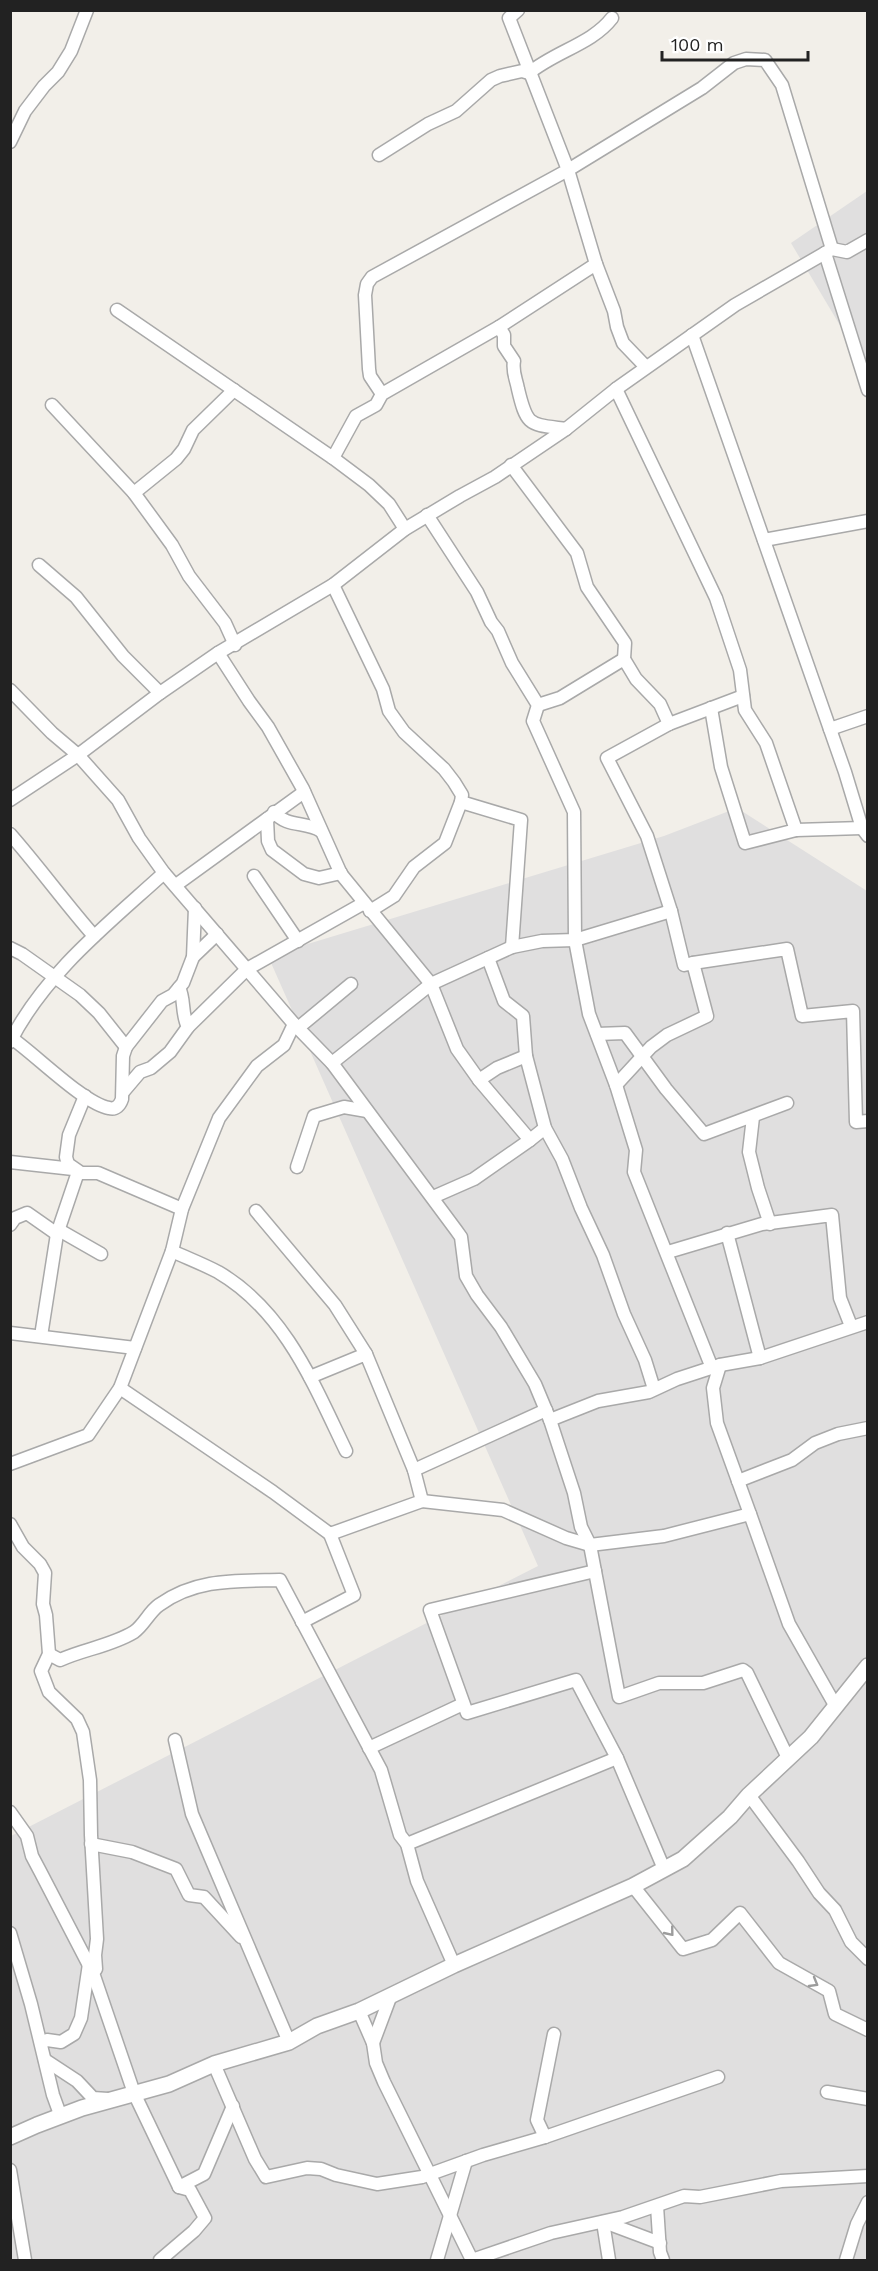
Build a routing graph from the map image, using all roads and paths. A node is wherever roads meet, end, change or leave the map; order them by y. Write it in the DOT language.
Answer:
graph roads {
  1 [pos="87,10"];
  2 [pos="518,10"];
  3 [pos="612,18"];
  4 [pos="529,73"];
  5 [pos="10,142"];
  6 [pos="379,155"];
  7 [pos="568,170"];
  8 [pos="867,240"];
  9 [pos="828,251"];
  10 [pos="596,264"];
  11 [pos="117,310"];
  12 [pos="499,327"];
  13 [pos="692,335"];
  14 [pos="646,368"];
  15 [pos="616,389"];
  16 [pos="234,390"];
  17 [pos="867,390"];
  18 [pos="382,394"];
  19 [pos="52,405"];
  20 [pos="566,429"];
  21 [pos="333,458"];
  22 [pos="511,465"];
  23 [pos="134,493"];
  24 [pos="427,515"];
  25 [pos="867,521"];
  26 [pos="405,529"];
  27 [pos="764,540"];
  28 [pos="39,565"];
  29 [pos="333,585"];
  30 [pos="235,645"];
  31 [pos="218,653"];
  32 [pos="624,659"];
  33 [pos="10,690"];
  34 [pos="160,693"];
  35 [pos="743,696"];
  36 [pos="538,705"];
  37 [pos="711,708"];
  38 [pos="867,716"];
  39 [pos="669,724"];
  40 [pos="830,729"];
  41 [pos="78,755"];
  42 [pos="304,792"];
  43 [pos="10,800"];
  44 [pos="461,802"];
  45 [pos="270,815"];
  46 [pos="321,831"];
  47 [pos="796,831"];
  48 [pos="865,832"];
  49 [pos="10,834"];
  50 [pos="164,873"];
  51 [pos="341,873"];
  52 [pos="254,876"];
  53 [pos="176,885"];
  54 [pos="367,907"];
  55 [pos="195,908"];
  56 [pos="671,911"];
  57 [pos="217,934"];
  58 [pos="94,936"];
  59 [pos="575,940"];
  60 [pos="298,941"];
  61 [pos="512,947"];
  62 [pos="10,948"];
  63 [pos="194,957"];
  64 [pos="488,958"];
  65 [pos="693,963"];
  66 [pos="247,969"];
  67 [pos="53,977"];
  68 [pos="351,984"];
  69 [pos="431,984"];
  70 [pos="179,988"];
  71 [pos="296,1026"];
  72 [pos="188,1027"];
  73 [pos="597,1034"];
  74 [pos="11,1039"];
  75 [pos="125,1050"];
  76 [pos="526,1056"];
  77 [pos="642,1058"];
  78 [pos="332,1063"];
  79 [pos="140,1072"];
  80 [pos="478,1080"];
  81 [pos="616,1085"];
  82 [pos="123,1092"];
  83 [pos="85,1096"];
  84 [pos="787,1103"];
  85 [pos="367,1111"];
  86 [pos="753,1117"];
  87 [pos="867,1121"];
  88 [pos="545,1128"];
  89 [pos="530,1140"];
  90 [pos="10,1162"];
  91 [pos="297,1167"];
  92 [pos="76,1171"];
  93 [pos="433,1197"];
  94 [pos="182,1209"];
  95 [pos="256,1211"];
  96 [pos="770,1224"];
  97 [pos="10,1226"];
  98 [pos="58,1232"];
  99 [pos="727,1233"];
  100 [pos="172,1251"];
  101 [pos="668,1252"];
  102 [pos="101,1254"];
  103 [pos="867,1322"];
  104 [pos="851,1326"];
  105 [pos="10,1333"];
  106 [pos="41,1336"];
  107 [pos="135,1348"];
  108 [pos="366,1354"];
  109 [pos="760,1358"];
  110 [pos="716,1366"];
  111 [pos="310,1377"];
  112 [pos="120,1388"];
  113 [pos="654,1389"];
  114 [pos="548,1415"];
  115 [pos="867,1428"];
  116 [pos="346,1451"];
  117 [pos="10,1464"];
  118 [pos="414,1470"];
  119 [pos="738,1481"];
  120 [pos="422,1501"];
  121 [pos="750,1514"];
  122 [pos="10,1524"];
  123 [pos="330,1534"];
  124 [pos="590,1545"];
  125 [pos="595,1571"];
  126 [pos="302,1622"];
  127 [pos="50,1654"];
  128 [pos="867,1666"];
  129 [pos="464,1704"];
  130 [pos="835,1705"];
  131 [pos="175,1740"];
  132 [pos="369,1748"];
  133 [pos="617,1758"];
  134 [pos="788,1758"];
  135 [pos="749,1795"];
  136 [pos="10,1812"];
  137 [pos="91,1844"];
  138 [pos="407,1844"];
  139 [pos="664,1869"];
  140 [pos="633,1886"];
  141 [pos="10,1933"];
  142 [pos="248,1945"];
  143 [pos="867,1959"];
  144 [pos="454,1965"];
  145 [pos="91,1969"];
  146 [pos="391,1995"];
  147 [pos="359,2011"];
  148 [pos="867,2030"];
  149 [pos="554,2034"];
  150 [pos="289,2042"];
  151 [pos="41,2043"];
  152 [pos="373,2043"];
  153 [pos="45,2060"];
  154 [pos="214,2064"];
  155 [pos="718,2077"];
  156 [pos="827,2092"];
  157 [pos="134,2093"];
  158 [pos="866,2095"];
  159 [pos="110,2099"];
  160 [pos="233,2106"];
  161 [pos="61,2116"];
  162 [pos="10,2137"];
  163 [pos="544,2137"];
  164 [pos="465,2161"];
  165 [pos="10,2170"];
  166 [pos="431,2173"];
  167 [pos="867,2176"];
  168 [pos="179,2187"];
  169 [pos="867,2202"];
  170 [pos="657,2206"];
  171 [pos="450,2214"];
  172 [pos="603,2222"];
  173 [pos="862,2228"];
  174 [pos="660,2243"];
  175 [pos="849,2258"];
  176 [pos="25,2260"];
  177 [pos="160,2260"];
  178 [pos="437,2260"];
  179 [pos="472,2260"];
  180 [pos="609,2260"];
  181 [pos="663,2260"];
  1 -- 5 [label="street"];
  2 -- 4 [label="street"];
  3 -- 4 [label="street"];
  4 -- 6 [label="street"];
  4 -- 7 [label="street"];
  7 -- 9 [label="street"];
  7 -- 10 [label="street"];
  7 -- 18 [label="street"];
  8 -- 9 [label="street"];
  9 -- 13 [label="street"];
  9 -- 17 [label="street"];
  10 -- 12 [label="street"];
  10 -- 14 [label="street"];
  11 -- 16 [label="street"];
  12 -- 18 [label="street"];
  12 -- 20 [label="street"];
  13 -- 14 [label="street"];
  13 -- 27 [label="street"];
  14 -- 15 [label="street"];
  15 -- 20 [label="street"];
  15 -- 35 [label="street"];
  16 -- 21 [label="street"];
  16 -- 23 [label="street"];
  18 -- 21 [label="street"];
  19 -- 23 [label="street"];
  20 -- 22 [label="street"];
  21 -- 26 [label="street"];
  22 -- 24 [label="street"];
  22 -- 32 [label="street"];
  23 -- 30 [label="street"];
  24 -- 26 [label="street"];
  24 -- 36 [label="street"];
  25 -- 27 [label="street"];
  26 -- 29 [label="street"];
  27 -- 40 [label="street"];
  28 -- 34 [label="street"];
  29 -- 30 [label="street"];
  29 -- 44 [label="street"];
  30 -- 31 [label="street"];
  31 -- 34 [label="street"];
  31 -- 42 [label="street"];
  32 -- 36 [label="street"];
  32 -- 39 [label="street"];
  33 -- 41 [label="street"];
  34 -- 41 [label="street"];
  35 -- 37 [label="street"];
  35 -- 47 [label="street"];
  36 -- 59 [label="street"];
  37 -- 39 [label="street"];
  37 -- 47 [label="street"];
  38 -- 40 [label="street"];
  39 -- 56 [label="street"];
  40 -- 48 [label="street"];
  41 -- 43 [label="street"];
  41 -- 50 [label="street"];
  42 -- 45 [label="street"];
  42 -- 46 [label="street"];
  44 -- 54 [label="street"];
  44 -- 61 [label="street"];
  45 -- 46 [label="street"];
  45 -- 51 [label="street"];
  45 -- 53 [label="street"];
  46 -- 51 [label="street"];
  47 -- 48 [label="street"];
  49 -- 58 [label="street"];
  50 -- 53 [label="street"];
  50 -- 58 [label="street"];
  51 -- 54 [label="street"];
  52 -- 60 [label="street"];
  53 -- 55 [label="street"];
  54 -- 60 [label="street"];
  54 -- 69 [label="street"];
  55 -- 57 [label="street"];
  55 -- 63 [label="street"];
  56 -- 59 [label="street"];
  56 -- 65 [label="street"];
  57 -- 63 [label="street"];
  57 -- 66 [label="street"];
  58 -- 67 [label="street"];
  59 -- 61 [label="street"];
  59 -- 73 [label="street"];
  60 -- 66 [label="street"];
  61 -- 64 [label="street"];
  62 -- 67 [label="street"];
  63 -- 70 [label="street"];
  64 -- 69 [label="street"];
  64 -- 76 [label="street"];
  65 -- 77 [label="street"];
  65 -- 87 [label="street"];
  66 -- 71 [label="street"];
  66 -- 72 [label="street"];
  67 -- 74 [label="street"];
  67 -- 75 [label="street"];
  68 -- 71 [label="street"];
  69 -- 78 [label="street"];
  69 -- 80 [label="street"];
  70 -- 72 [label="street"];
  70 -- 75 [label="street"];
  71 -- 78 [label="street"];
  71 -- 94 [label="street"];
  72 -- 79 [label="street"];
  73 -- 77 [label="street"];
  73 -- 81 [label="street"];
  74 -- 83 [label="street"];
  75 -- 79 [label="street"];
  75 -- 82 [label="street"];
  76 -- 80 [label="street"];
  76 -- 88 [label="street"];
  77 -- 81 [label="street"];
  77 -- 86 [label="street"];
  78 -- 85 [label="street"];
  79 -- 82 [label="street"];
  80 -- 89 [label="street"];
  81 -- 101 [label="street"];
  82 -- 83 [label="street"];
  83 -- 92 [label="street"];
  84 -- 86 [label="street"];
  85 -- 91 [label="street"];
  85 -- 93 [label="street"];
  86 -- 96 [label="street"];
  88 -- 89 [label="street"];
  88 -- 113 [label="street"];
  89 -- 93 [label="street"];
  90 -- 92 [label="street"];
  92 -- 94 [label="street"];
  92 -- 98 [label="street"];
  93 -- 114 [label="street"];
  94 -- 100 [label="street"];
  95 -- 108 [label="street"];
  96 -- 99 [label="street"];
  96 -- 104 [label="street"];
  97 -- 98 [label="street"];
  98 -- 102 [label="street"];
  98 -- 106 [label="street"];
  99 -- 101 [label="street"];
  99 -- 109 [label="street"];
  100 -- 107 [label="street"];
  100 -- 111 [label="street"];
  101 -- 110 [label="street"];
  103 -- 104 [label="street"];
  104 -- 109 [label="street"];
  105 -- 106 [label="street"];
  106 -- 107 [label="street"];
  107 -- 112 [label="street"];
  108 -- 111 [label="street"];
  108 -- 118 [label="street"];
  109 -- 110 [label="street"];
  110 -- 113 [label="street"];
  110 -- 119 [label="street"];
  111 -- 116 [label="street"];
  112 -- 117 [label="street"];
  112 -- 123 [label="street"];
  113 -- 114 [label="street"];
  114 -- 118 [label="street"];
  114 -- 124 [label="street"];
  115 -- 119 [label="street"];
  118 -- 120 [label="street"];
  119 -- 121 [label="street"];
  120 -- 123 [label="street"];
  120 -- 124 [label="street"];
  121 -- 124 [label="street"];
  121 -- 130 [label="street"];
  122 -- 127 [label="street"];
  123 -- 126 [label="street"];
  124 -- 125 [label="street"];
  125 -- 129 [label="street"];
  125 -- 134 [label="street"];
  126 -- 127 [label="street"];
  126 -- 132 [label="street"];
  127 -- 137 [label="street"];
  128 -- 130 [label="street"];
  129 -- 132 [label="street"];
  129 -- 133 [label="street"];
  130 -- 134 [label="street"];
  131 -- 142 [label="street"];
  132 -- 138 [label="street"];
  133 -- 138 [label="street"];
  133 -- 139 [label="street"];
  134 -- 135 [label="street"];
  135 -- 139 [label="street"];
  135 -- 143 [label="street"];
  136 -- 145 [label="street"];
  137 -- 142 [label="street"];
  137 -- 145 [label="street"];
  138 -- 144 [label="street"];
  139 -- 140 [label="street"];
  140 -- 144 [label="street"];
  140 -- 148 [label="street, one-way"];
  141 -- 151 [label="street"];
  142 -- 150 [label="street"];
  144 -- 146 [label="street"];
  145 -- 151 [label="street"];
  145 -- 157 [label="street"];
  146 -- 147 [label="street"];
  146 -- 152 [label="street"];
  147 -- 150 [label="street"];
  147 -- 152 [label="street"];
  149 -- 163 [label="street"];
  150 -- 154 [label="street"];
  151 -- 153 [label="street"];
  152 -- 166 [label="street"];
  153 -- 159 [label="street"];
  153 -- 161 [label="street"];
  154 -- 157 [label="street"];
  154 -- 160 [label="street"];
  155 -- 163 [label="street"];
  156 -- 158 [label="street"];
  157 -- 159 [label="street"];
  157 -- 168 [label="street"];
  159 -- 161 [label="street"];
  160 -- 166 [label="street"];
  160 -- 168 [label="street"];
  161 -- 162 [label="street"];
  163 -- 164 [label="street"];
  164 -- 166 [label="street"];
  164 -- 171 [label="street"];
  165 -- 176 [label="street"];
  166 -- 171 [label="street"];
  167 -- 170 [label="street"];
  168 -- 177 [label="street"];
  169 -- 173 [label="street"];
  170 -- 172 [label="street"];
  170 -- 174 [label="street"];
  171 -- 178 [label="street"];
  171 -- 179 [label="street"];
  172 -- 174 [label="street"];
  172 -- 179 [label="street"];
  172 -- 180 [label="street"];
  173 -- 175 [label="street"];
  174 -- 181 [label="street"];
}
